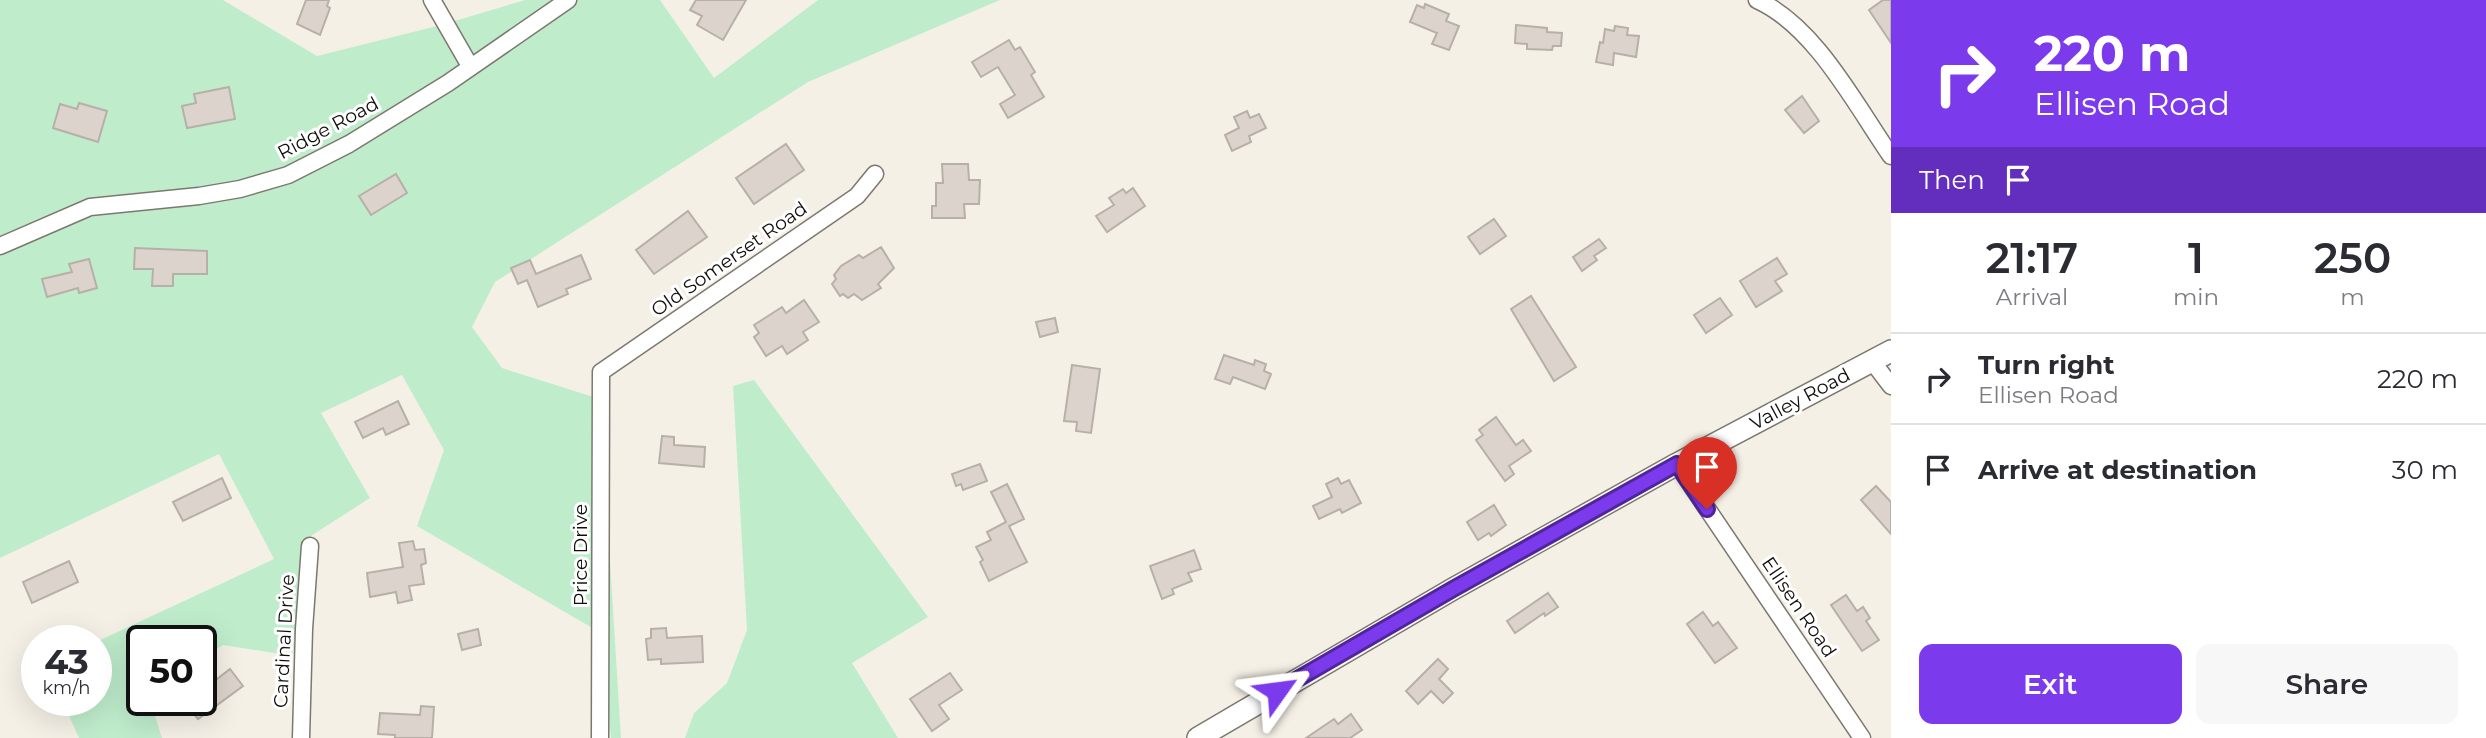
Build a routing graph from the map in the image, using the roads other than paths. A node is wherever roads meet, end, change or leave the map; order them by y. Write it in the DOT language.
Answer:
graph roads {
  1 [pos="432,0"];
  2 [pos="568,0"];
  3 [pos="1757,0"];
  4 [pos="470,66"];
  5 [pos="1891,156"];
  6 [pos="875,174"];
  7 [pos="0,246"];
  8 [pos="1882,356"];
  9 [pos="601,372"];
  10 [pos="1891,386"];
  11 [pos="1677,464"];
  12 [pos="310,545"];
  13 [pos="301,738"];
  14 [pos="600,738"];
  15 [pos="1198,738"];
  16 [pos="1862,738"];
  1 -- 4 [label="street"];
  2 -- 4 [label="street, Ridge Road"];
  3 -- 5 [label="street"];
  4 -- 7 [label="street, Ridge Road"];
  6 -- 9 [label="street, Old Somerset Road"];
  8 -- 10 [label="street"];
  8 -- 11 [label="main road, Valley Road"];
  9 -- 14 [label="street, Price Drive"];
  11 -- 15 [label="main road, Valley Road"];
  11 -- 16 [label="street, Ellisen Road"];
  12 -- 13 [label="street, Cardinal Drive"];
}
